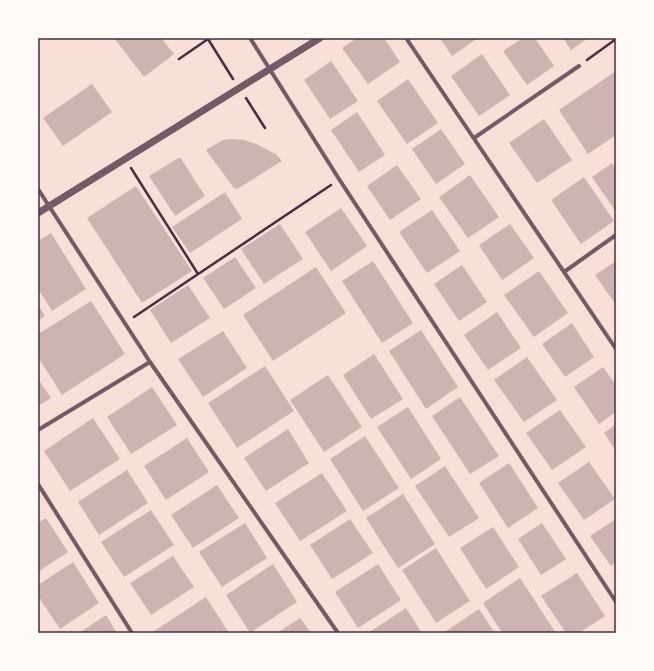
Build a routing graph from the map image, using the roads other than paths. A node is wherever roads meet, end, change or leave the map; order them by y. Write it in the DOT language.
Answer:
graph roads {
  1 [pos="250,38"];
  2 [pos="320,38"];
  3 [pos="406,38"];
  4 [pos="579,66"];
  5 [pos="270,70"];
  6 [pos="474,138"];
  7 [pos="38,189"];
  8 [pos="49,206"];
  9 [pos="38,213"];
  10 [pos="616,235"];
  11 [pos="564,272"];
  12 [pos="616,349"];
  13 [pos="150,362"];
  14 [pos="38,430"];
  15 [pos="38,484"];
  16 [pos="616,602"];
  17 [pos="132,633"];
  18 [pos="338,633"];
  1 -- 5 [label="street"];
  2 -- 5 [label="street"];
  3 -- 6 [label="street"];
  4 -- 6 [label="street"];
  5 -- 8 [label="street"];
  5 -- 16 [label="street"];
  6 -- 11 [label="street"];
  7 -- 8 [label="street"];
  8 -- 9 [label="street"];
  8 -- 13 [label="street"];
  10 -- 11 [label="street"];
  11 -- 12 [label="street"];
  13 -- 14 [label="street"];
  13 -- 18 [label="street"];
  15 -- 17 [label="street"];
}
